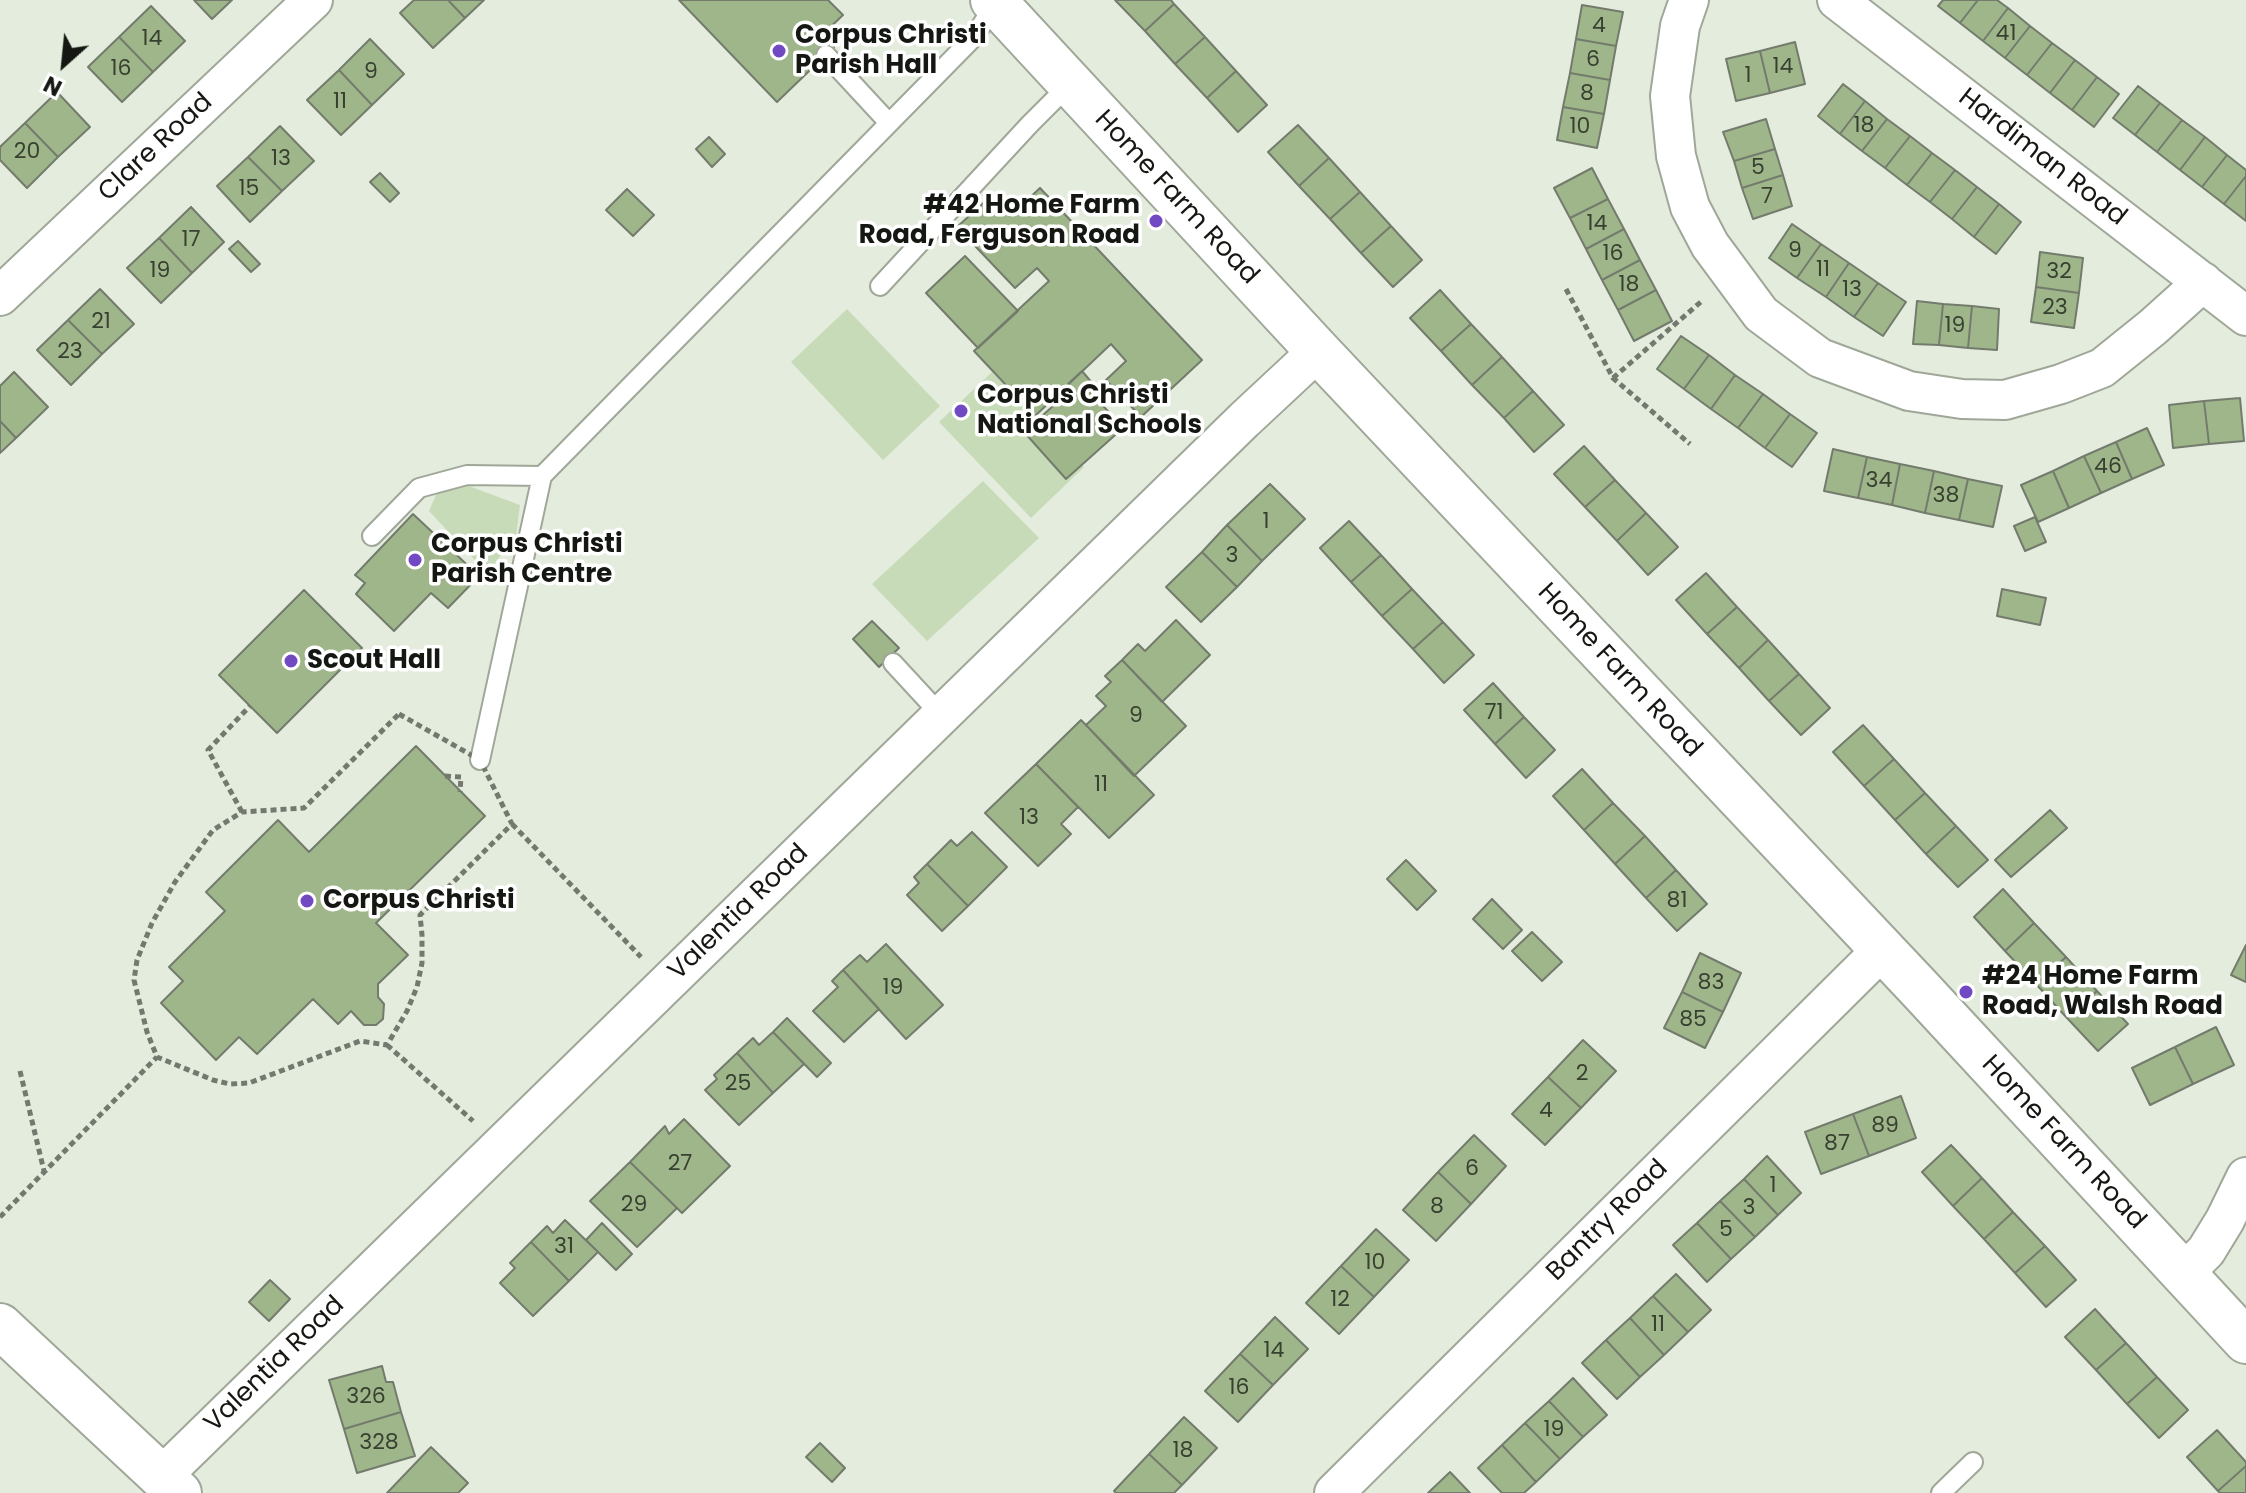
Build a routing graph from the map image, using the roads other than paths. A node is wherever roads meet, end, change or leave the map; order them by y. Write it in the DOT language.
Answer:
graph roads {
  1 [pos="313,0"];
  2 [pos="1689,0"];
  3 [pos="1837,0"];
  4 [pos="996,1"];
  5 [pos="826,55"];
  6 [pos="1070,84"];
  7 [pos="889,123"];
  8 [pos="2203,282"];
  9 [pos="880,286"];
  10 [pos="0,296"];
  11 [pos="2246,316"];
  12 [pos="1318,351"];
  13 [pos="542,476"];
  14 [pos="372,536"];
  15 [pos="893,663"];
  16 [pos="941,715"];
  17 [pos="480,760"];
  18 [pos="1882,950"];
  19 [pos="2246,1177"];
  20 [pos="2184,1273"];
  21 [pos="0,1326"];
  22 [pos="2246,1341"];
  23 [pos="1973,1462"];
  24 [pos="170,1485"];
  25 [pos="1334,1493"];
  26 [pos="1941,1493"];
  1 -- 10 [label="street, Clare Road"];
  2 -- 8 [label="street"];
  3 -- 8 [label="street, Hardiman Road"];
  4 -- 6 [label="street, Home Farm Road"];
  4 -- 7 [label="lane"];
  5 -- 7 [label="lane"];
  6 -- 9 [label="lane"];
  6 -- 12 [label="street, Home Farm Road"];
  7 -- 13 [label="lane"];
  8 -- 11 [label="street, Hardiman Road"];
  12 -- 16 [label="street, Valentia Road"];
  12 -- 18 [label="street, Home Farm Road"];
  13 -- 14 [label="lane"];
  13 -- 17 [label="lane"];
  15 -- 16 [label="lane"];
  16 -- 24 [label="street, Valentia Road"];
  18 -- 20 [label="street, Home Farm Road"];
  18 -- 25 [label="street, Bantry Road"];
  19 -- 20 [label="street"];
  20 -- 22 [label="street, Home Farm Road"];
  21 -- 24 [label="street"];
  23 -- 26 [label="lane"];
}
